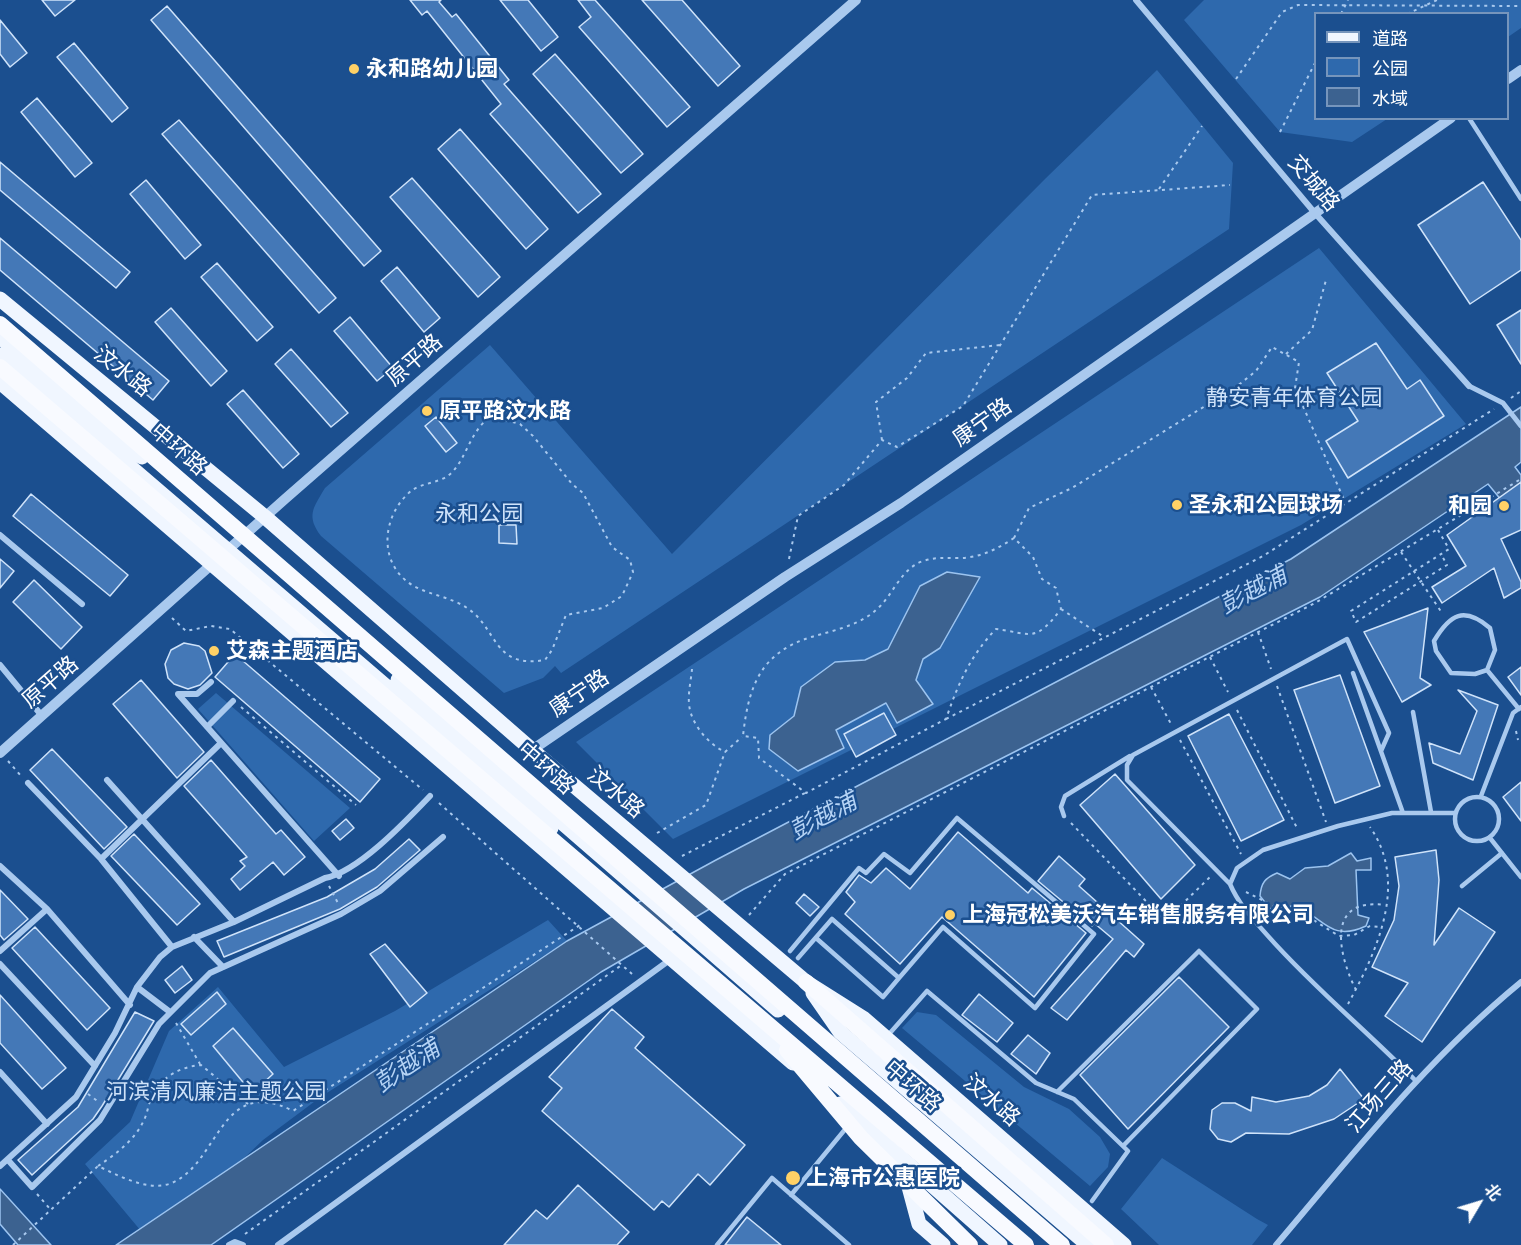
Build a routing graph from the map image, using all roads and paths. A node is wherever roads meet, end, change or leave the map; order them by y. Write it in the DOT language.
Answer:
graph roads {
  1 [pos="856,0"];
  2 [pos="1136,0"];
  3 [pos="1348,0"];
  4 [pos="1437,0"];
  5 [pos="1345,4"];
  6 [pos="1521,6"];
  7 [pos="1422,7"];
  8 [pos="1342,12"];
  9 [pos="1411,12"];
  10 [pos="1314,65"];
  11 [pos="1521,70"];
  12 [pos="1236,79"];
  13 [pos="1509,79"];
  14 [pos="1447,120"];
  15 [pos="1470,120"];
  16 [pos="1202,126"];
  17 [pos="1280,132"];
  18 [pos="1230,185"];
  19 [pos="1159,189"];
  20 [pos="1521,199"];
  21 [pos="1314,212"];
  22 [pos="1326,280"];
  23 [pos="0,299"];
  24 [pos="0,324"];
  25 [pos="0,337"];
  26 [pos="1000,345"];
  27 [pos="1286,354"];
  28 [pos="0,355"];
  29 [pos="0,367"];
  30 [pos="0,382"];
  31 [pos="1469,386"];
  32 [pos="1521,391"];
  33 [pos="1503,403"];
  34 [pos="1521,426"];
  35 [pos="882,440"];
  36 [pos="1521,479"];
  37 [pos="1346,502"];
  38 [pos="265,517"];
  39 [pos="1438,530"];
  40 [pos="0,535"];
  41 [pos="385,536"];
  42 [pos="1014,538"];
  43 [pos="235,546"];
  44 [pos="1401,552"];
  45 [pos="1441,554"];
  46 [pos="214,565"];
  47 [pos="1413,571"];
  48 [pos="785,577"];
  49 [pos="1420,582"];
  50 [pos="82,604"];
  51 [pos="164,609"];
  52 [pos="1061,609"];
  53 [pos="1447,621"];
  54 [pos="1258,632"];
  55 [pos="1104,637"];
  56 [pos="1210,657"];
  57 [pos="0,664"];
  58 [pos="692,669"];
  59 [pos="1486,670"];
  60 [pos="1353,673"];
  61 [pos="1275,678"];
  62 [pos="211,682"];
  63 [pos="1151,687"];
  64 [pos="233,701"];
  65 [pos="1232,701"];
  66 [pos="407,704"];
  67 [pos="1520,708"];
  68 [pos="1413,712"];
  69 [pos="42,716"];
  70 [pos="946,719"];
  71 [pos="207,727"];
  72 [pos="1175,732"];
  73 [pos="743,736"];
  74 [pos="221,742"];
  75 [pos="532,750"];
  76 [pos="725,752"];
  77 [pos="1381,752"];
  78 [pos="0,753"];
  79 [pos="1133,754"];
  80 [pos="442,760"];
  81 [pos="107,780"];
  82 [pos="28,783"];
  83 [pos="806,793"];
  84 [pos="430,796"];
  85 [pos="1482,796"];
  86 [pos="356,805"];
  87 [pos="1431,812"];
  88 [pos="1403,813"];
  89 [pos="1456,813"];
  90 [pos="1064,816"];
  91 [pos="144,819"];
  92 [pos="1365,820"];
  93 [pos="1328,830"];
  94 [pos="657,833"];
  95 [pos="443,837"];
  96 [pos="1302,838"];
  97 [pos="1490,838"];
  98 [pos="1502,853"];
  99 [pos="682,856"];
  100 [pos="101,859"];
  101 [pos="1245,862"];
  102 [pos="0,866"];
  103 [pos="1216,871"];
  104 [pos="339,876"];
  105 [pos="617,877"];
  106 [pos="1521,877"];
  107 [pos="325,878"];
  108 [pos="1230,884"];
  109 [pos="1462,886"];
  110 [pos="1385,905"];
  111 [pos="47,909"];
  112 [pos="343,912"];
  113 [pos="748,916"];
  114 [pos="234,922"];
  115 [pos="580,926"];
  116 [pos="1381,927"];
  117 [pos="1339,936"];
  118 [pos="194,937"];
  119 [pos="816,938"];
  120 [pos="172,946"];
  121 [pos="696,946"];
  122 [pos="0,951"];
  123 [pos="790,951"];
  124 [pos="672,958"];
  125 [pos="798,958"];
  126 [pos="0,964"];
  127 [pos="223,967"];
  128 [pos="899,978"];
  129 [pos="806,982"];
  130 [pos="1521,982"];
  131 [pos="137,987"];
  132 [pos="1356,990"];
  133 [pos="130,1005"];
  134 [pos="753,1011"];
  135 [pos="170,1012"];
  136 [pos="1344,1012"];
  137 [pos="890,1033"];
  138 [pos="761,1035"];
  139 [pos="802,1045"];
  140 [pos="201,1065"];
  141 [pos="95,1066"];
  142 [pos="0,1072"];
  143 [pos="1415,1080"];
  144 [pos="80,1089"];
  145 [pos="1057,1092"];
  146 [pos="249,1104"];
  147 [pos="107,1107"];
  148 [pos="855,1118"];
  149 [pos="908,1122"];
  150 [pos="47,1124"];
  151 [pos="965,1131"];
  152 [pos="1122,1146"];
  153 [pos="902,1159"];
  154 [pos="8,1160"];
  155 [pos="0,1166"];
  156 [pos="98,1166"];
  157 [pos="32,1187"];
  158 [pos="791,1195"];
  159 [pos="1092,1201"];
  160 [pos="51,1210"];
  161 [pos="232,1243"];
  162 [pos="13,1245"];
  163 [pos="243,1245"];
  164 [pos="278,1245"];
  165 [pos="717,1245"];
  166 [pos="849,1245"];
  167 [pos="943,1245"];
  168 [pos="970,1245"];
  169 [pos="1000,1245"];
  170 [pos="1026,1245"];
  171 [pos="1034,1245"];
  172 [pos="1051,1245"];
  173 [pos="1062,1245"];
  174 [pos="1088,1245"];
  175 [pos="1106,1245"];
  176 [pos="1124,1245"];
  177 [pos="1276,1245"];
  1 -- 38 [label="street, 原平路"];
  2 -- 21 [label="street, 交城路"];
  3 -- 5 [label="path"];
  4 -- 7 [label="path"];
  5 -- 7 [label="path"];
  5 -- 8 [label="path"];
  5 -- 12 [label="path"];
  6 -- 7 [label="path"];
  7 -- 9 [label="path"];
  10 -- 17 [label="path"];
  11 -- 13 [label="street"];
  14 -- 21 [label="street, 康宁路"];
  15 -- 20 [label="lane"];
  16 -- 19 [label="path"];
  18 -- 19 [label="path"];
  19 -- 26 [label="path"];
  21 -- 31 [label="street, 交城路"];
  21 -- 48 [label="street, 康宁路"];
  22 -- 27 [label="path"];
  23 -- 38 [label="main road, 汶水路"];
  24 -- 173 [label="highway, 中环路, bridge"];
  25 -- 43 [label="main road"];
  26 -- 35 [label="path"];
  26 -- 35 [label="path"];
  27 -- 37 [label="path"];
  27 -- 42 [label="path"];
  28 -- 43 [label="main road"];
  29 -- 134 [label="highway, bridge"];
  30 -- 46 [label="main road"];
  31 -- 33 [label="street"];
  32 -- 33 [label="path"];
  33 -- 34 [label="street"];
  33 -- 37 [label="path"];
  35 -- 48 [label="path"];
  36 -- 39 [label="path"];
  37 -- 55 [label="path"];
  38 -- 43 [label="street, 原平路"];
  38 -- 75 [label="main road, 汶水路"];
  39 -- 44 [label="path"];
  39 -- 45 [label="path"];
  40 -- 50 [label="street"];
  41 -- 41 [label="path"];
  42 -- 52 [label="path"];
  42 -- 73 [label="path"];
  43 -- 46 [label="street, 原平路"];
  43 -- 66 [label="main road"];
  43 -- 105 [label="main road"];
  44 -- 47 [label="path"];
  44 -- 54 [label="path"];
  45 -- 47 [label="path"];
  45 -- 49 [label="path"];
  46 -- 51 [label="street, 原平路"];
  46 -- 80 [label="main road"];
  47 -- 49 [label="path"];
  47 -- 49 [label="path"];
  48 -- 75 [label="street, 康宁路"];
  49 -- 53 [label="path"];
  51 -- 69 [label="street, 原平路"];
  51 -- 84 [label="path"];
  52 -- 55 [label="path"];
  52 -- 70 [label="path"];
  53 -- 59 [label="lane"];
  53 -- 59 [label="lane"];
  54 -- 56 [label="path"];
  54 -- 61 [label="path"];
  55 -- 70 [label="path"];
  56 -- 63 [label="path"];
  56 -- 65 [label="path"];
  57 -- 69 [label="street"];
  58 -- 76 [label="path"];
  59 -- 67 [label="lane"];
  60 -- 77 [label="lane"];
  61 -- 65 [label="lane"];
  61 -- 77 [label="lane"];
  61 -- 93 [label="path"];
  62 -- 71 [label="street"];
  63 -- 72 [label="path"];
  63 -- 113 [label="path"];
  64 -- 71 [label="street"];
  64 -- 86 [label="path"];
  65 -- 72 [label="lane"];
  65 -- 96 [label="path"];
  66 -- 80 [label="main road"];
  66 -- 105 [label="main road"];
  67 -- 85 [label="lane"];
  68 -- 87 [label="lane"];
  69 -- 78 [label="street, 原平路"];
  70 -- 83 [label="path"];
  71 -- 74 [label="street"];
  72 -- 79 [label="lane"];
  72 -- 101 [label="path"];
  73 -- 76 [label="path"];
  73 -- 83 [label="path"];
  74 -- 91 [label="street"];
  74 -- 104 [label="street"];
  75 -- 129 [label="main road, 汶水路"];
  76 -- 94 [label="path"];
  77 -- 88 [label="lane"];
  78 -- 82 [label="path"];
  79 -- 90 [label="lane"];
  79 -- 103 [label="lane"];
  80 -- 124 [label="main road"];
  81 -- 91 [label="street"];
  82 -- 100 [label="street"];
  83 -- 99 [label="path"];
  84 -- 104 [label="street"];
  84 -- 115 [label="path"];
  85 -- 89 [label="lane"];
  85 -- 97 [label="lane"];
  87 -- 88 [label="lane"];
  87 -- 89 [label="lane"];
  88 -- 92 [label="lane"];
  89 -- 97 [label="lane"];
  90 -- 103 [label="path"];
  91 -- 100 [label="street"];
  91 -- 114 [label="street"];
  92 -- 93 [label="lane"];
  92 -- 110 [label="path"];
  93 -- 96 [label="lane"];
  95 -- 112 [label="street"];
  96 -- 101 [label="lane"];
  97 -- 98 [label="lane"];
  98 -- 106 [label="lane"];
  98 -- 109 [label="lane"];
  100 -- 120 [label="street"];
  101 -- 108 [label="lane"];
  102 -- 111 [label="street"];
  103 -- 108 [label="lane"];
  104 -- 107 [label="street"];
  105 -- 121 [label="main road"];
  107 -- 112 [label="path"];
  107 -- 114 [label="street"];
  108 -- 117 [label="path"];
  108 -- 136 [label="lane"];
  110 -- 116 [label="path"];
  110 -- 117 [label="path"];
  111 -- 122 [label="street"];
  111 -- 133 [label="street"];
  112 -- 127 [label="street"];
  114 -- 118 [label="street"];
  115 -- 146 [label="path"];
  115 -- 161 [label="path"];
  116 -- 117 [label="path"];
  116 -- 132 [label="path"];
  117 -- 132 [label="path"];
  118 -- 120 [label="street"];
  118 -- 127 [label="street"];
  119 -- 125 [label="lane"];
  119 -- 128 [label="lane"];
  119 -- 128 [label="lane"];
  120 -- 131 [label="street"];
  121 -- 139 [label="main road"];
  121 -- 149 [label="main road"];
  123 -- 128 [label="lane"];
  124 -- 138 [label="main road"];
  124 -- 164 [label="street"];
  126 -- 141 [label="street"];
  127 -- 135 [label="street"];
  129 -- 151 [label="highway"];
  129 -- 176 [label="main road, 汶水路"];
  130 -- 143 [label="street, 江场三路"];
  131 -- 133 [label="street"];
  131 -- 135 [label="street"];
  132 -- 136 [label="path"];
  133 -- 141 [label="street"];
  134 -- 168 [label="highway, bridge"];
  134 -- 170 [label="highway, bridge"];
  135 -- 140 [label="path"];
  135 -- 147 [label="street"];
  136 -- 143 [label="lane"];
  137 -- 145 [label="lane"];
  138 -- 139 [label="main road"];
  138 -- 148 [label="main road"];
  139 -- 171 [label="main road"];
  140 -- 146 [label="path"];
  140 -- 156 [label="path"];
  141 -- 144 [label="street"];
  142 -- 150 [label="street"];
  143 -- 177 [label="street, 江场三路"];
  144 -- 147 [label="path"];
  144 -- 150 [label="street"];
  145 -- 152 [label="lane"];
  145 -- 152 [label="lane"];
  146 -- 156 [label="path"];
  147 -- 157 [label="street"];
  148 -- 153 [label="main road"];
  148 -- 158 [label="lane"];
  149 -- 151 [label="main road"];
  149 -- 172 [label="main road"];
  150 -- 154 [label="street"];
  151 -- 174 [label="main road"];
  151 -- 175 [label="highway"];
  152 -- 159 [label="lane"];
  153 -- 167 [label="main road"];
  153 -- 169 [label="main road"];
  154 -- 155 [label="street"];
  154 -- 157 [label="street"];
  156 -- 160 [label="path"];
  157 -- 160 [label="path"];
  158 -- 165 [label="lane"];
  158 -- 166 [label="lane"];
  160 -- 162 [label="path"];
  161 -- 163 [label="street"];
}
